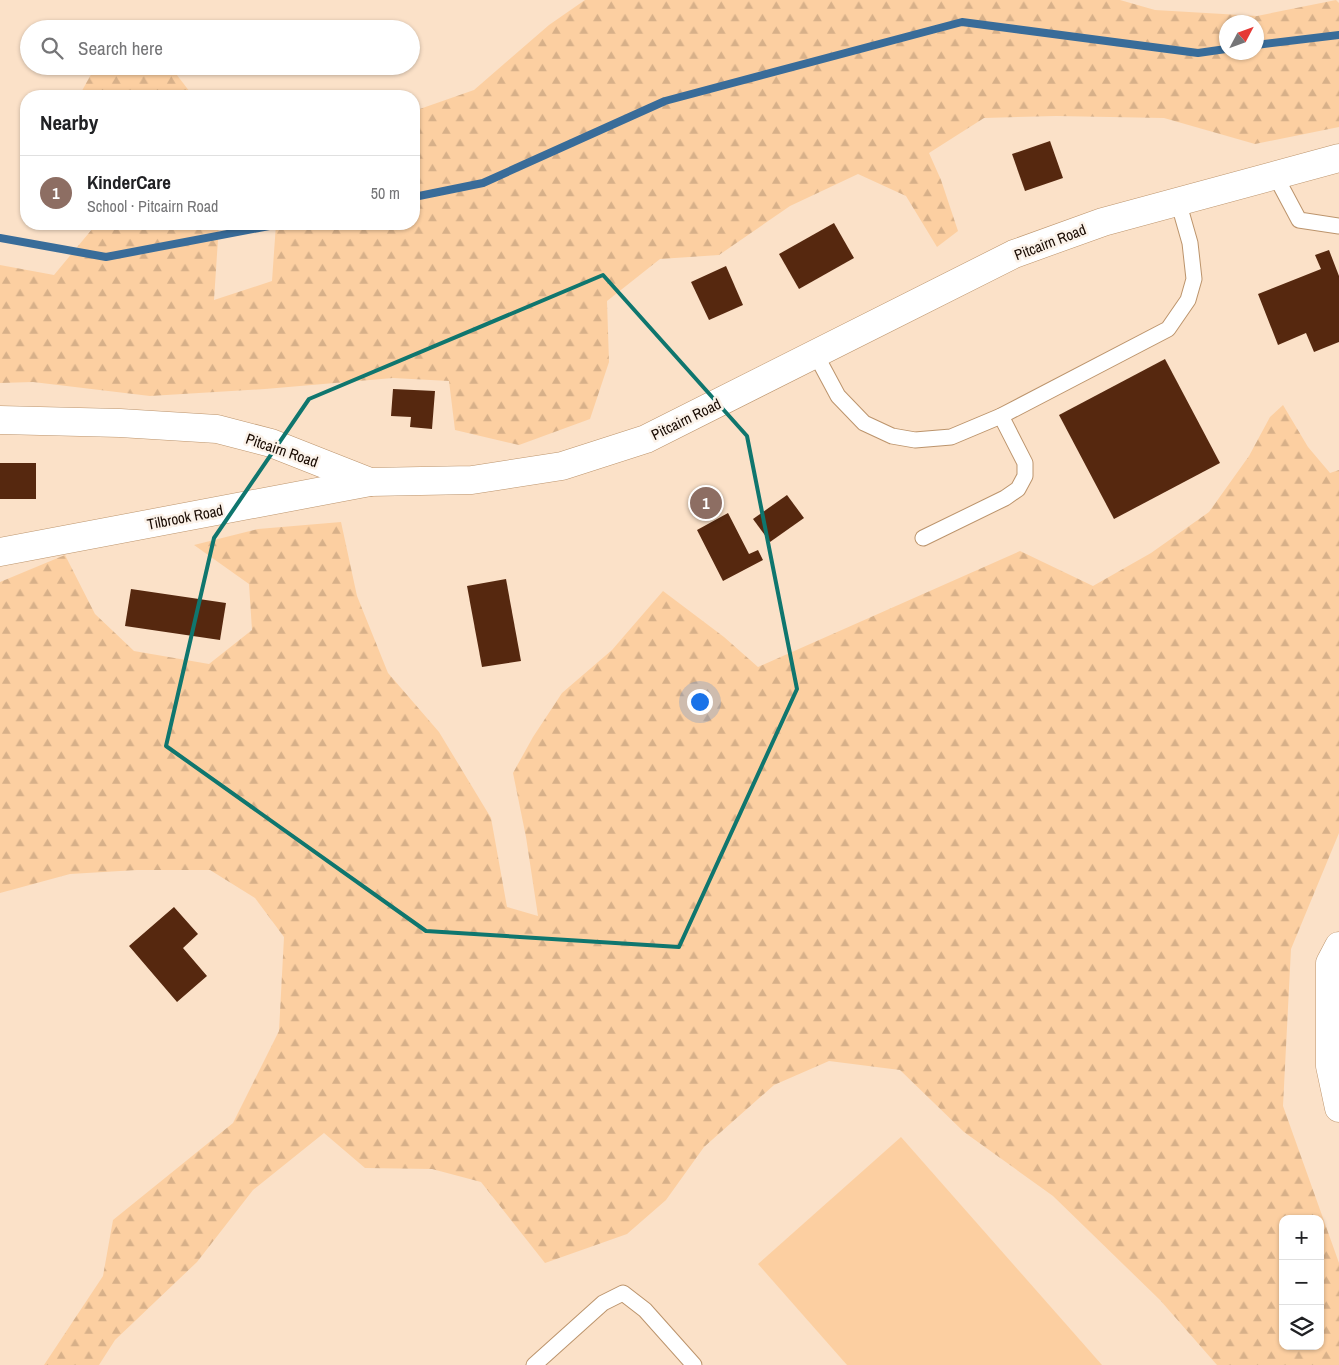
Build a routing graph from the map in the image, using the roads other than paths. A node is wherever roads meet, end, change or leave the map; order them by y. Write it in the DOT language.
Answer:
graph roads {
  1 [pos="1339,158"];
  2 [pos="1275,175"];
  3 [pos="1178,201"];
  4 [pos="1339,226"];
  5 [pos="816,355"];
  6 [pos="1000,416"];
  7 [pos="0,420"];
  8 [pos="370,482"];
  9 [pos="923,538"];
  10 [pos="0,552"];
  11 [pos="1339,946"];
  12 [pos="1339,1108"];
  13 [pos="534,1365"];
  14 [pos="694,1365"];
  1 -- 2 [label="street, Pitcairn Road"];
  2 -- 3 [label="street, Pitcairn Road"];
  2 -- 4 [label="lane"];
  3 -- 5 [label="street, Pitcairn Road"];
  3 -- 6 [label="lane"];
  5 -- 6 [label="lane"];
  5 -- 8 [label="street, Pitcairn Road"];
  6 -- 9 [label="lane"];
  7 -- 8 [label="street, Pitcairn Road"];
  8 -- 10 [label="street, Tilbrook Road"];
  11 -- 12 [label="street"];
  13 -- 14 [label="lane"];
}
